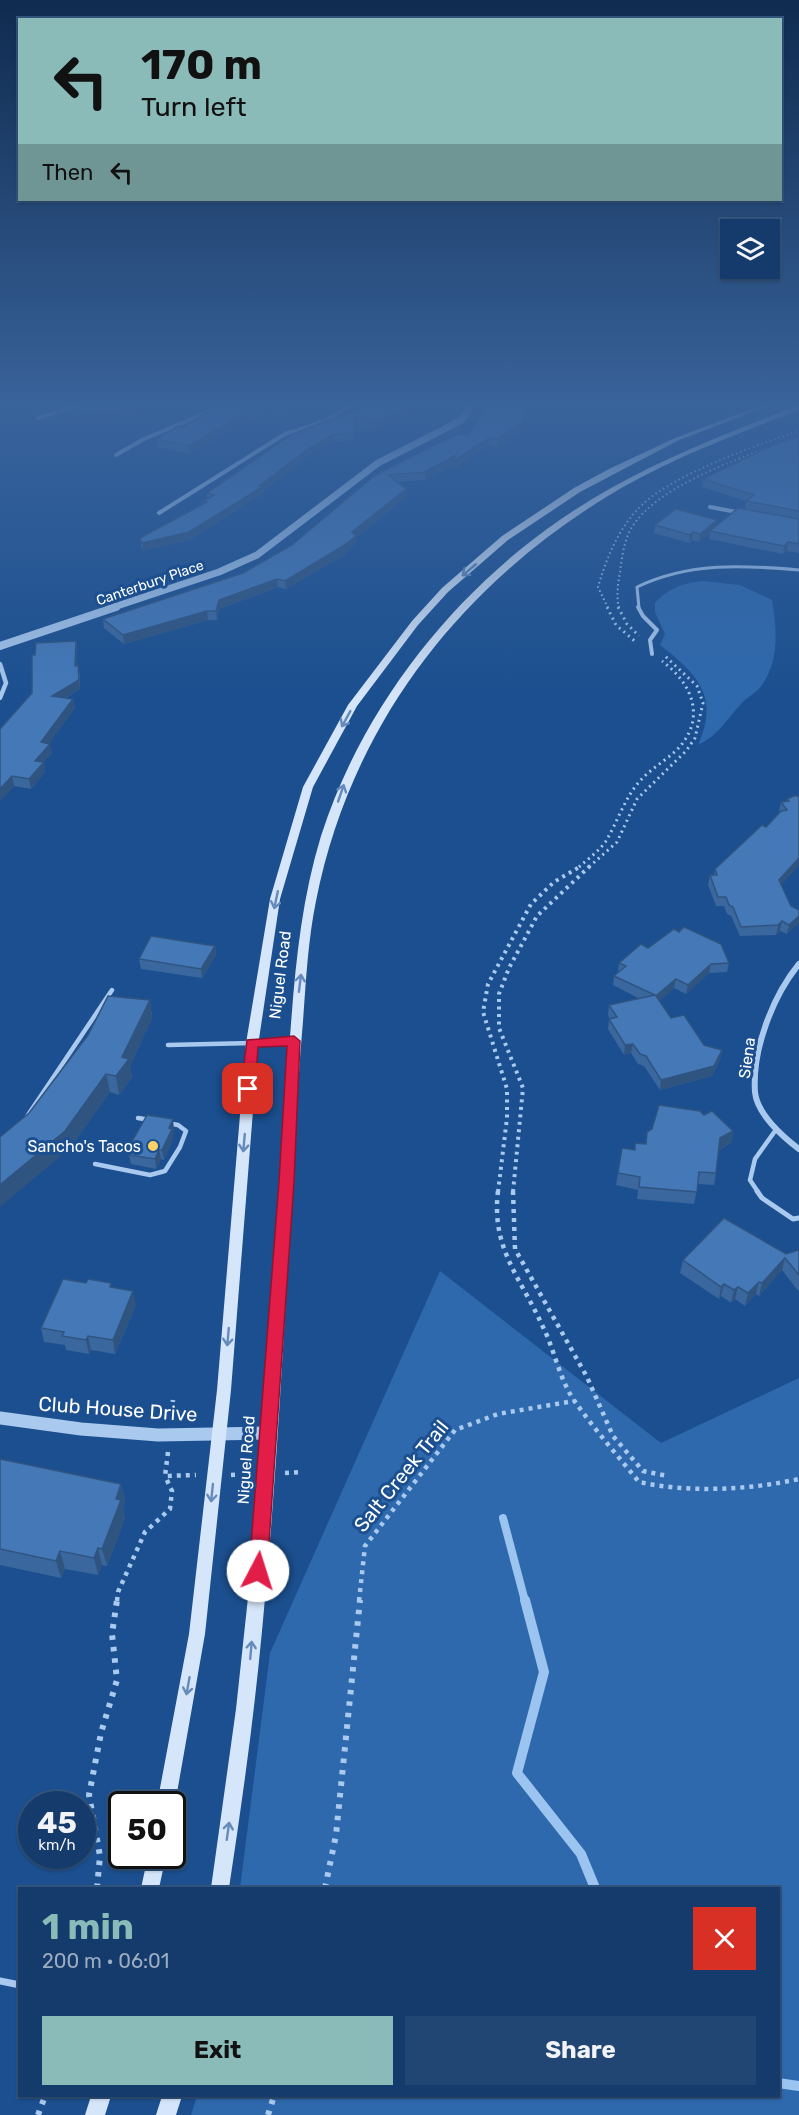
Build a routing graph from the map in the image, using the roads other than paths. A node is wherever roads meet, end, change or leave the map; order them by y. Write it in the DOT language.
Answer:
graph roads {
  1 [pos="179,501"];
  2 [pos="328,501"];
  3 [pos="561,501"];
  4 [pos="595,501"];
  5 [pos="710,507"];
  6 [pos="159,513"];
  7 [pos="750,514"];
  8 [pos="799,570"];
  9 [pos="0,646"];
  10 [pos="652,654"];
  11 [pos="0,664"];
  12 [pos="0,698"];
  13 [pos="799,964"];
  14 [pos="112,990"];
  15 [pos="294,1041"];
  16 [pos="252,1043"];
  17 [pos="168,1045"];
  18 [pos="138,1118"];
  19 [pos="24,1121"];
  20 [pos="774,1131"];
  21 [pos="799,1149"];
  22 [pos="95,1164"];
  23 [pos="799,1218"];
  24 [pos="0,1418"];
  25 [pos="269,1433"];
  26 [pos="218,1435"];
  27 [pos="168,1791"];
  28 [pos="154,1869"];
  29 [pos="150,1887"];
  30 [pos="220,1887"];
  31 [pos="0,1981"];
  32 [pos="18,1985"];
  33 [pos="101,2097"];
  34 [pos="172,2097"];
  35 [pos="95,2115"];
  36 [pos="166,2115"];
  1 -- 6 [label="street"];
  2 -- 9 [label="street, Canterbury Place"];
  3 -- 16 [label="main road, Niguel Road, one-way"];
  15 -- 4 [label="main road, Niguel Road, one-way"];
  5 -- 7 [label="street"];
  8 -- 10 [label="lane"];
  11 -- 12 [label="street"];
  13 -- 20 [label="street, Siena"];
  14 -- 19 [label="lane"];
  15 -- 16 [label="main road"];
  15 -- 25 [label="main road, Niguel Road"];
  16 -- 17 [label="lane"];
  16 -- 26 [label="main road, Niguel Road, one-way"];
  18 -- 22 [label="lane"];
  20 -- 21 [label="street, Siena"];
  20 -- 23 [label="lane"];
  24 -- 26 [label="street, Club House Drive"];
  25 -- 26 [label="street, Club House Drive"];
  30 -- 25 [label="main road, Niguel Road, one-way"];
  26 -- 27 [label="main road, Niguel Road, one-way"];
  28 -- 29 [label="main road"];
  31 -- 32 [label="lane"];
  33 -- 35 [label="main road"];
  34 -- 36 [label="main road"];
}
